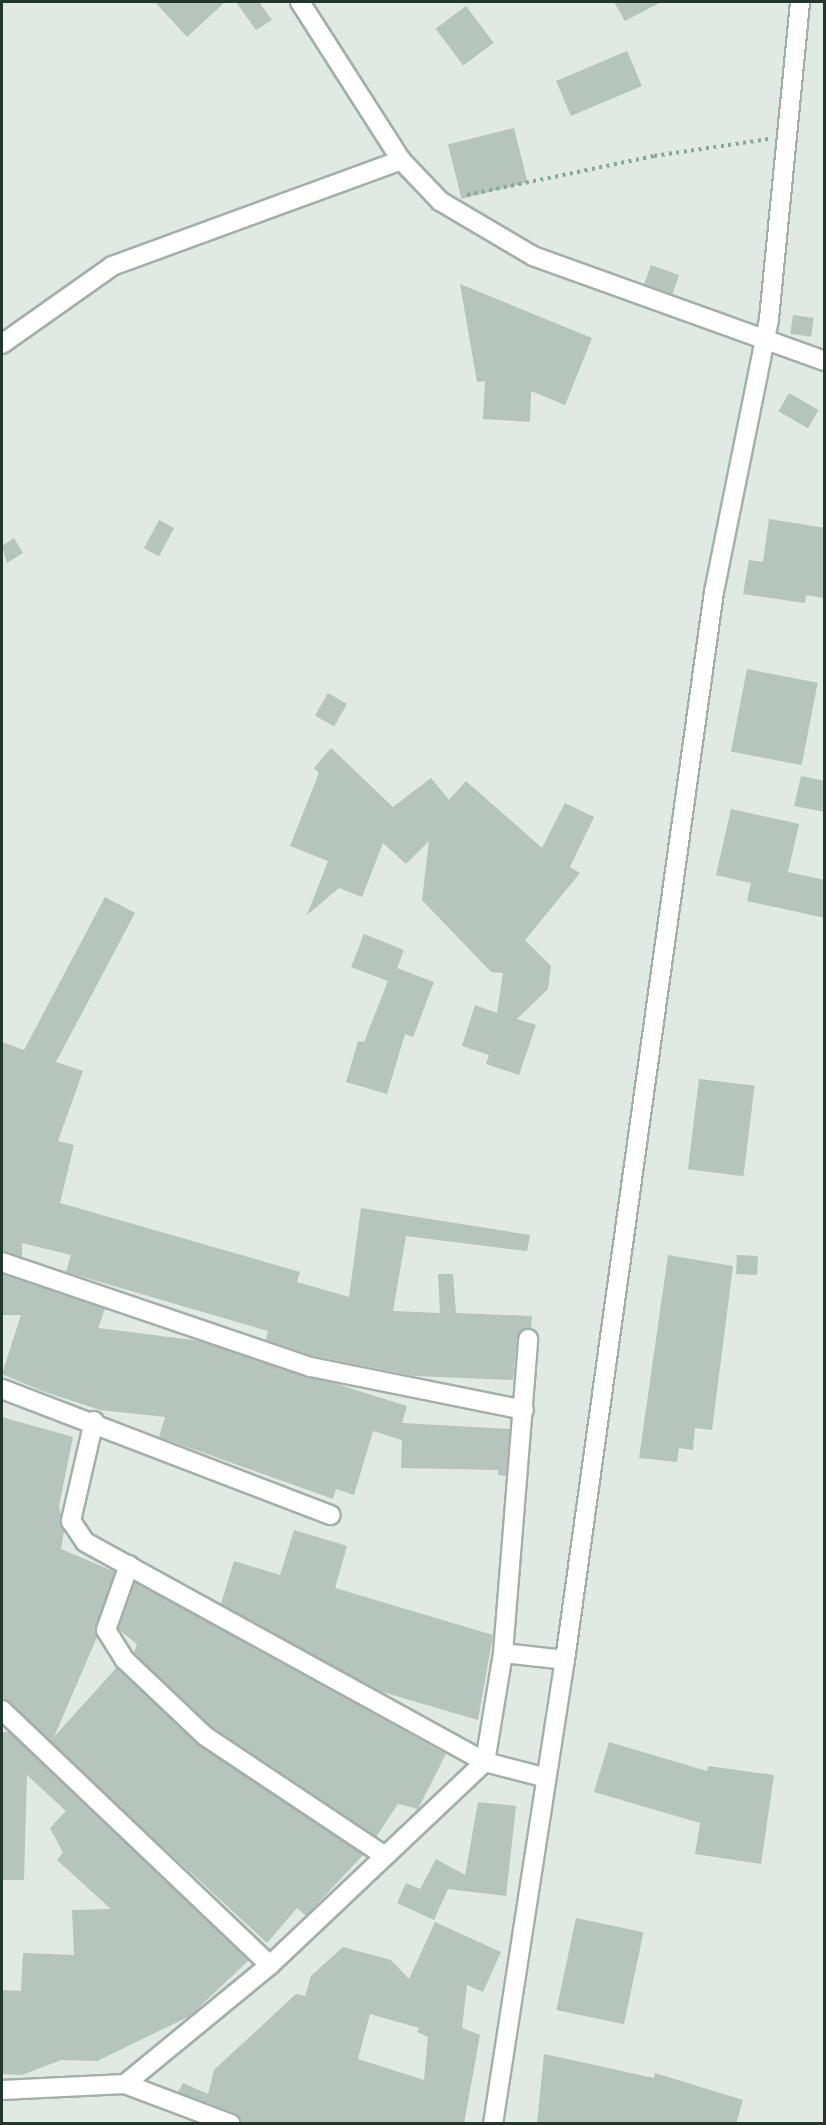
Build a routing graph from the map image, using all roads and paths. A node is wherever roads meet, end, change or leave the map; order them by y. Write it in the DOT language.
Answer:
graph roads {
  1 [pos="300,2"];
  2 [pos="800,2"];
  3 [pos="791,137"];
  4 [pos="401,160"];
  5 [pos="440,201"];
  6 [pos="766,339"];
  7 [pos="2,344"];
  8 [pos="825,361"];
  9 [pos="2,1262"];
  10 [pos="528,1339"];
  11 [pos="2,1389"];
  12 [pos="524,1410"];
  13 [pos="94,1421"];
  14 [pos="331,1515"];
  15 [pos="129,1565"];
  16 [pos="503,1653"];
  17 [pos="565,1660"];
  18 [pos="2,1710"];
  19 [pos="485,1762"];
  20 [pos="543,1778"];
  21 [pos="386,1856"];
  22 [pos="270,1965"];
  23 [pos="125,2084"];
  24 [pos="2,2090"];
  25 [pos="231,2124"];
  26 [pos="493,2124"];
  1 -- 4 [label="street"];
  2 -- 3 [label="street"];
  3 -- 5 [label="path"];
  3 -- 6 [label="street"];
  4 -- 5 [label="street"];
  4 -- 7 [label="street"];
  5 -- 6 [label="street"];
  6 -- 8 [label="street"];
  6 -- 17 [label="street"];
  9 -- 12 [label="street"];
  10 -- 12 [label="street"];
  11 -- 13 [label="street"];
  12 -- 16 [label="street"];
  13 -- 14 [label="street"];
  13 -- 15 [label="street"];
  15 -- 19 [label="street"];
  15 -- 21 [label="street"];
  16 -- 17 [label="street"];
  16 -- 19 [label="street"];
  17 -- 20 [label="street"];
  18 -- 22 [label="street"];
  19 -- 20 [label="street"];
  19 -- 21 [label="street"];
  20 -- 26 [label="street"];
  21 -- 22 [label="street"];
  22 -- 23 [label="street"];
  23 -- 24 [label="street"];
  23 -- 25 [label="street"];
}
